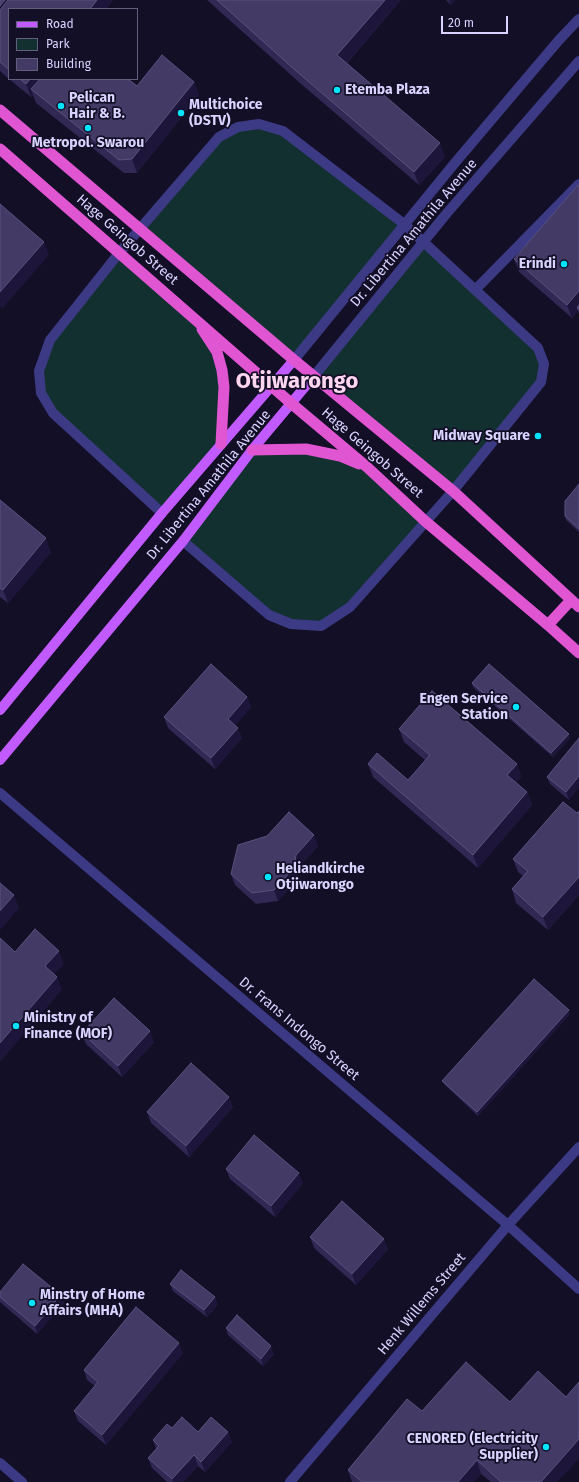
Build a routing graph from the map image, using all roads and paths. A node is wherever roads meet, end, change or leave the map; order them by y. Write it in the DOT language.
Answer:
graph roads {
  1 [pos="579,19"];
  2 [pos="579,61"];
  3 [pos="0,110"];
  4 [pos="0,149"];
  5 [pos="579,184"];
  6 [pos="404,224"];
  7 [pos="140,229"];
  8 [pos="424,241"];
  9 [pos="119,254"];
  10 [pos="475,290"];
  11 [pos="193,317"];
  12 [pos="294,360"];
  13 [pos="314,376"];
  14 [pos="271,386"];
  15 [pos="292,404"];
  16 [pos="221,444"];
  17 [pos="252,450"];
  18 [pos="367,467"];
  19 [pos="453,490"];
  20 [pos="162,513"];
  21 [pos="426,521"];
  22 [pos="182,541"];
  23 [pos="575,604"];
  24 [pos="548,625"];
  25 [pos="579,653"];
  26 [pos="0,710"];
  27 [pos="0,760"];
  28 [pos="0,792"];
  29 [pos="579,1147"];
  30 [pos="508,1225"];
  31 [pos="579,1289"];
  32 [pos="0,1463"];
  33 [pos="22,1482"];
  34 [pos="290,1482"];
  1 -- 6 [label="street, Dr. Libertina Amathila Avenue"];
  2 -- 8 [label="street, Dr. Libertina Amathila Avenue"];
  3 -- 7 [label="highway, Hage Geingob Street"];
  4 -- 9 [label="highway, Hage Geingob Street"];
  5 -- 10 [label="street"];
  6 -- 7 [label="street"];
  6 -- 8 [label="street"];
  6 -- 12 [label="street, Dr. Libertina Amathila Avenue"];
  7 -- 9 [label="street"];
  7 -- 12 [label="highway, Hage Geingob Street"];
  8 -- 10 [label="street"];
  8 -- 13 [label="street, Dr. Libertina Amathila Avenue"];
  9 -- 11 [label="highway, Hage Geingob Street"];
  9 -- 20 [label="street"];
  10 -- 19 [label="street"];
  11 -- 14 [label="highway, Hage Geingob Street"];
  11 -- 16 [label="highway"];
  12 -- 13 [label="highway, Hage Geingob Street"];
  12 -- 14 [label="main road, Dr. Libertina Amathila Avenue"];
  13 -- 15 [label="main road, Dr. Libertina Amathila Avenue"];
  13 -- 19 [label="highway, Hage Geingob Street"];
  14 -- 15 [label="highway, Hage Geingob Street"];
  14 -- 16 [label="main road, Dr. Libertina Amathila Avenue"];
  15 -- 17 [label="main road, Dr. Libertina Amathila Avenue"];
  15 -- 18 [label="highway, Hage Geingob Street"];
  16 -- 20 [label="main road, Dr. Libertina Amathila Avenue"];
  17 -- 18 [label="highway"];
  17 -- 22 [label="main road, Dr. Libertina Amathila Avenue"];
  18 -- 21 [label="highway, Hage Geingob Street"];
  19 -- 21 [label="street"];
  19 -- 23 [label="highway, Hage Geingob Street"];
  20 -- 26 [label="main road, Dr. Libertina Amathila Avenue"];
  21 -- 22 [label="street"];
  21 -- 24 [label="highway, Hage Geingob Street"];
  22 -- 27 [label="main road, Dr. Libertina Amathila Avenue"];
  23 -- 24 [label="highway"];
  24 -- 25 [label="highway, Hage Geingob Street"];
  28 -- 30 [label="street, Dr. Frans Indongo Street"];
  29 -- 30 [label="street, Henk Willems Street"];
  30 -- 31 [label="street, Dr. Frans Indongo Street"];
  30 -- 34 [label="street, Henk Willems Street"];
  32 -- 33 [label="street"];
}
